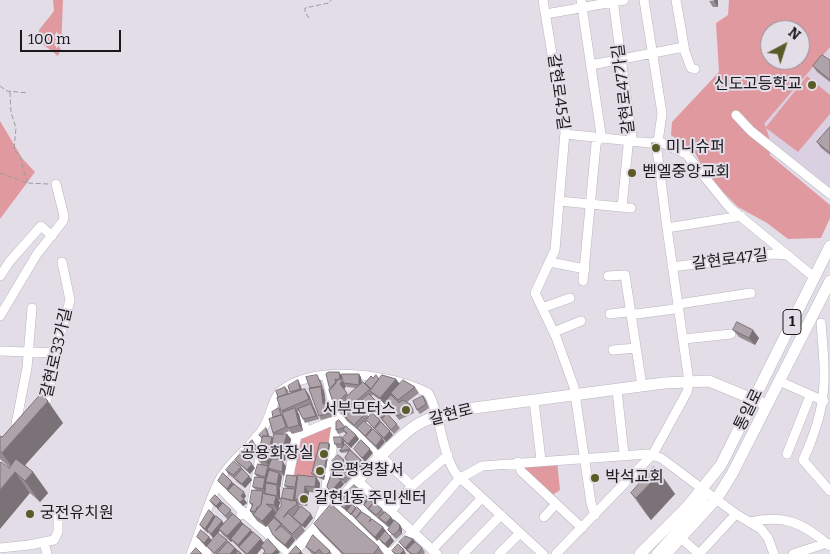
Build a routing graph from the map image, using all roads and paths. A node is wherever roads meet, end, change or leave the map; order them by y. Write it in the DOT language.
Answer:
graph roads {
  1 [pos="331,0"];
  2 [pos="543,0"];
  3 [pos="624,0"];
  4 [pos="644,0"];
  5 [pos="676,0"];
  6 [pos="613,1"];
  7 [pos="582,4"];
  8 [pos="546,14"];
  9 [pos="309,18"];
  10 [pos="684,47"];
  11 [pos="653,53"];
  12 [pos="622,58"];
  13 [pos="591,65"];
  14 [pos="695,69"];
  15 [pos="0,86"];
  16 [pos="10,92"];
  17 [pos="28,93"];
  18 [pos="736,115"];
  19 [pos="565,134"];
  20 [pos="600,138"];
  21 [pos="631,141"];
  22 [pos="658,141"];
  23 [pos="0,173"];
  24 [pos="27,183"];
  25 [pos="56,184"];
  26 [pos="830,194"];
  27 [pos="559,201"];
  28 [pos="591,203"];
  29 [pos="741,216"];
  30 [pos="667,228"];
  31 [pos="52,236"];
  32 [pos="830,246"];
  33 [pos="788,255"];
  34 [pos="62,262"];
  35 [pos="550,262"];
  36 [pos="672,266"];
  37 [pos="585,269"];
  38 [pos="830,273"];
  39 [pos="0,276"];
  40 [pos="608,276"];
  41 [pos="814,277"];
  42 [pos="584,281"];
  43 [pos="830,281"];
  44 [pos="751,293"];
  45 [pos="824,293"];
  46 [pos="4,297"];
  47 [pos="570,298"];
  48 [pos="678,305"];
  49 [pos="32,308"];
  50 [pos="542,308"];
  51 [pos="631,313"];
  52 [pos="610,314"];
  53 [pos="0,316"];
  54 [pos="581,321"];
  55 [pos="821,322"];
  56 [pos="554,332"];
  57 [pos="732,334"];
  58 [pos="684,339"];
  59 [pos="636,348"];
  60 [pos="613,350"];
  61 [pos="0,351"];
  62 [pos="28,352"];
  63 [pos="56,353"];
  64 [pos="327,375"];
  65 [pos="366,376"];
  66 [pos="779,381"];
  67 [pos="689,382"];
  68 [pos="406,384"];
  69 [pos="642,386"];
  70 [pos="364,388"];
  71 [pos="617,390"];
  72 [pos="576,396"];
  73 [pos="810,396"];
  74 [pos="754,399"];
  75 [pos="534,401"];
  76 [pos="824,401"];
  77 [pos="767,405"];
  78 [pos="300,414"];
  79 [pos="436,415"];
  80 [pos="337,420"];
  81 [pos="302,433"];
  82 [pos="356,434"];
  83 [pos="259,440"];
  84 [pos="624,454"];
  85 [pos="653,454"];
  86 [pos="787,454"];
  87 [pos="448,455"];
  88 [pos="585,457"];
  89 [pos="381,458"];
  90 [pos="541,460"];
  91 [pos="518,462"];
  92 [pos="459,479"];
  93 [pos="358,481"];
  94 [pos="218,486"];
  95 [pos="412,486"];
  96 [pos="703,489"];
  97 [pos="830,491"];
  98 [pos="286,492"];
  99 [pos="346,494"];
  100 [pos="482,498"];
  101 [pos="717,498"];
  102 [pos="556,504"];
  103 [pos="330,505"];
  104 [pos="282,511"];
  105 [pos="391,512"];
  106 [pos="62,513"];
  107 [pos="736,514"];
  108 [pos="241,515"];
  109 [pos="501,515"];
  110 [pos="595,515"];
  111 [pos="544,517"];
  112 [pos="749,522"];
  113 [pos="582,528"];
  114 [pos="266,532"];
  115 [pos="314,532"];
  116 [pos="413,532"];
  117 [pos="520,533"];
  118 [pos="681,538"];
  119 [pos="44,542"];
  120 [pos="196,543"];
  121 [pos="377,544"];
  122 [pos="316,545"];
  123 [pos="828,545"];
  124 [pos="0,548"];
  125 [pos="434,552"];
  126 [pos="47,554"];
  127 [pos="192,554"];
  128 [pos="207,554"];
  129 [pos="291,554"];
  130 [pos="336,554"];
  131 [pos="390,554"];
  132 [pos="463,554"];
  133 [pos="499,554"];
  134 [pos="543,554"];
  135 [pos="556,554"];
  136 [pos="640,554"];
  137 [pos="656,554"];
  138 [pos="666,554"];
  139 [pos="774,554"];
  140 [pos="793,554"];
  1 -- 9 [label="path"];
  2 -- 8 [label="street, 갈현로45길"];
  3 -- 6 [label="street"];
  4 -- 11 [label="street, 갈현로47길"];
  5 -- 10 [label="street"];
  6 -- 7 [label="street"];
  6 -- 12 [label="street, 갈현로47가길"];
  7 -- 8 [label="street"];
  7 -- 13 [label="street"];
  8 -- 19 [label="street, 갈현로45길"];
  10 -- 11 [label="street"];
  10 -- 14 [label="street"];
  11 -- 12 [label="street"];
  11 -- 22 [label="street, 갈현로47길"];
  12 -- 13 [label="street"];
  12 -- 21 [label="street, 갈현로47가길"];
  13 -- 20 [label="street"];
  15 -- 16 [label="path"];
  16 -- 17 [label="path"];
  16 -- 24 [label="path"];
  18 -- 26 [label="street"];
  19 -- 20 [label="street"];
  19 -- 27 [label="street, 갈현로45길"];
  20 -- 21 [label="street"];
  20 -- 28 [label="street"];
  21 -- 22 [label="street"];
  21 -- 28 [label="street, 갈현로47가길"];
  22 -- 29 [label="street"];
  22 -- 30 [label="street, 갈현로47길"];
  23 -- 24 [label="path"];
  24 -- 25 [label="path"];
  25 -- 31 [label="street"];
  27 -- 28 [label="street"];
  27 -- 35 [label="street, 갈현로45길"];
  28 -- 37 [label="street"];
  29 -- 30 [label="street"];
  29 -- 33 [label="street"];
  30 -- 36 [label="street, 갈현로47길"];
  31 -- 39 [label="street"];
  31 -- 46 [label="street"];
  32 -- 41 [label="main road, 통일로 / 1"];
  33 -- 36 [label="street, 갈현로47길"];
  33 -- 41 [label="street"];
  34 -- 63 [label="street, 갈현로33가길"];
  35 -- 37 [label="street"];
  35 -- 50 [label="street, 갈현로45길"];
  36 -- 48 [label="street, 갈현로47길"];
  37 -- 42 [label="street"];
  38 -- 45 [label="street"];
  40 -- 51 [label="street"];
  41 -- 74 [label="main road, 통일로 / 1"];
  43 -- 45 [label="main road, 통일로 / 1"];
  44 -- 48 [label="street"];
  45 -- 55 [label="main road, 통일로 / 1"];
  46 -- 53 [label="street"];
  47 -- 50 [label="street"];
  48 -- 51 [label="street"];
  48 -- 58 [label="street, 갈현로47길"];
  49 -- 62 [label="street, 갈현로33가길"];
  50 -- 56 [label="street, 갈현로45길"];
  51 -- 52 [label="street"];
  51 -- 59 [label="street"];
  54 -- 56 [label="street"];
  55 -- 66 [label="main road, 통일로 / 1"];
  55 -- 76 [label="street"];
  56 -- 72 [label="street, 갈현로45길"];
  57 -- 58 [label="street"];
  58 -- 67 [label="street, 갈현로47길"];
  59 -- 60 [label="street"];
  59 -- 69 [label="street"];
  61 -- 62 [label="street"];
  62 -- 63 [label="street"];
  62 -- 63 [label="street, 갈현로33가길"];
  64 -- 65 [label="street"];
  64 -- 80 [label="street"];
  64 -- 83 [label="street"];
  65 -- 68 [label="street"];
  65 -- 70 [label="street"];
  66 -- 73 [label="street, 통일로"];
  66 -- 77 [label="main road, 통일로 / 1"];
  67 -- 69 [label="main road, 갈현로"];
  67 -- 74 [label="main road, 갈현로"];
  67 -- 85 [label="street"];
  68 -- 79 [label="street"];
  68 -- 82 [label="street"];
  69 -- 71 [label="main road, 갈현로"];
  71 -- 72 [label="main road, 갈현로"];
  71 -- 84 [label="street"];
  72 -- 75 [label="main road, 갈현로"];
  72 -- 88 [label="street"];
  73 -- 76 [label="street, 통일로"];
  73 -- 86 [label="street"];
  74 -- 77 [label="main road, 갈현로"];
  74 -- 96 [label="main road, 통일로 / 1"];
  75 -- 79 [label="main road, 갈현로"];
  75 -- 90 [label="street"];
  76 -- 97 [label="street"];
  77 -- 101 [label="main road, 통일로 / 1"];
  78 -- 81 [label="street"];
  79 -- 87 [label="street"];
  79 -- 89 [label="main road, 갈현로"];
  80 -- 81 [label="street"];
  80 -- 82 [label="street"];
  80 -- 103 [label="street"];
  81 -- 83 [label="street"];
  81 -- 98 [label="street"];
  82 -- 89 [label="street"];
  83 -- 94 [label="street"];
  83 -- 108 [label="street"];
  84 -- 85 [label="street"];
  84 -- 88 [label="street"];
  85 -- 96 [label="street"];
  85 -- 110 [label="street"];
  87 -- 92 [label="street"];
  87 -- 95 [label="street"];
  88 -- 90 [label="street"];
  88 -- 110 [label="street"];
  89 -- 93 [label="main road, 갈현로"];
  89 -- 95 [label="street"];
  90 -- 91 [label="street"];
  91 -- 92 [label="street"];
  91 -- 102 [label="street"];
  92 -- 100 [label="street"];
  92 -- 116 [label="street"];
  93 -- 99 [label="main road, 갈현로"];
  93 -- 105 [label="street"];
  94 -- 108 [label="street, 갈현로"];
  94 -- 120 [label="street"];
  95 -- 105 [label="street"];
  96 -- 101 [label="street"];
  96 -- 136 [label="main road, 통일로 / 1"];
  96 -- 137 [label="street"];
  99 -- 103 [label="main road, 갈현로"];
  99 -- 121 [label="street"];
  100 -- 109 [label="street"];
  100 -- 125 [label="street"];
  101 -- 107 [label="street"];
  101 -- 118 [label="main road, 통일로 / 1"];
  102 -- 111 [label="street"];
  102 -- 113 [label="street"];
  103 -- 115 [label="main road, 갈현로"];
  103 -- 121 [label="street"];
  104 -- 114 [label="street"];
  105 -- 116 [label="street"];
  106 -- 119 [label="street"];
  107 -- 112 [label="street"];
  107 -- 118 [label="street"];
  108 -- 114 [label="street, 갈현로"];
  109 -- 117 [label="street"];
  109 -- 132 [label="street"];
  110 -- 113 [label="street"];
  112 -- 123 [label="street"];
  112 -- 139 [label="street"];
  113 -- 135 [label="street"];
  114 -- 129 [label="street, 갈현로"];
  115 -- 122 [label="street"];
  115 -- 129 [label="main road, 갈현로"];
  115 -- 130 [label="street"];
  116 -- 125 [label="street"];
  116 -- 131 [label="street"];
  117 -- 133 [label="street"];
  117 -- 134 [label="street"];
  118 -- 138 [label="main road, 통일로 / 1"];
  119 -- 124 [label="street"];
  119 -- 126 [label="street"];
  120 -- 127 [label="street"];
  120 -- 128 [label="street"];
  121 -- 131 [label="street"];
  123 -- 140 [label="street"];
}
